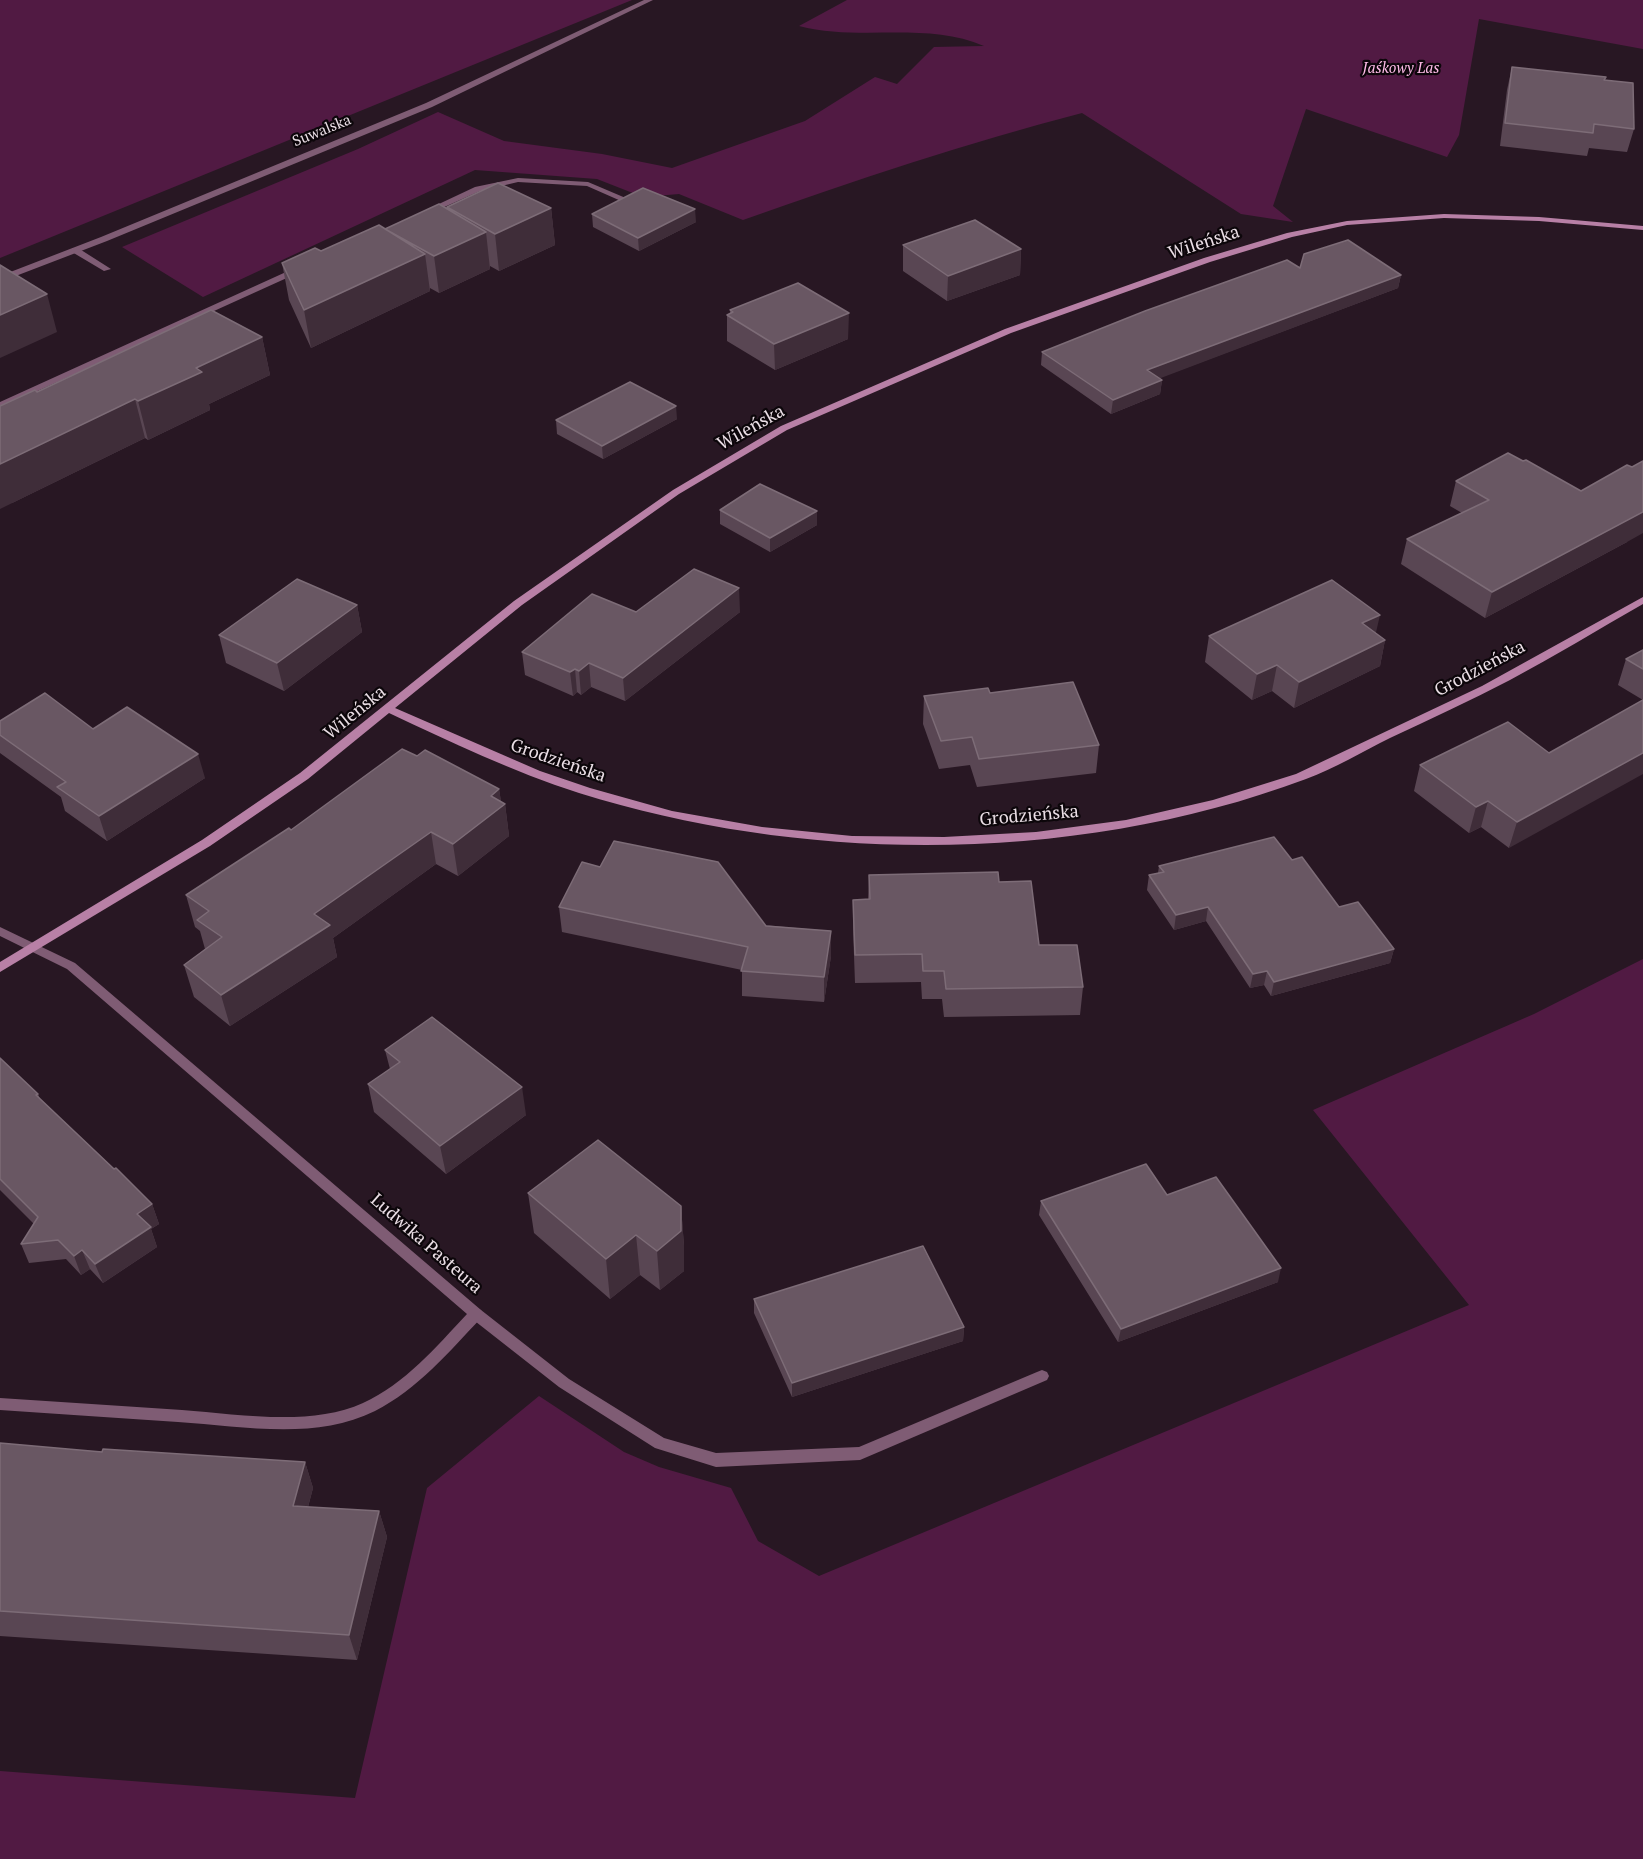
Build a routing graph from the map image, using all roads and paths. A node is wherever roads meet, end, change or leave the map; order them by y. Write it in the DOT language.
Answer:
graph roads {
  1 [pos="650,0"];
  2 [pos="624,198"];
  3 [pos="423,213"];
  4 [pos="1643,228"];
  5 [pos="75,250"];
  6 [pos="304,267"];
  7 [pos="107,269"];
  8 [pos="0,279"];
  9 [pos="0,405"];
  10 [pos="1643,600"];
  11 [pos="389,709"];
  12 [pos="0,931"];
  13 [pos="35,948"];
  14 [pos="0,968"];
  15 [pos="476,1314"];
  16 [pos="1042,1376"];
  17 [pos="0,1404"];
  1 -- 5 [label="street, Suwalska"];
  2 -- 3 [label="street"];
  4 -- 11 [label="street, Wileńska"];
  5 -- 7 [label="street"];
  5 -- 8 [label="street, Suwalska"];
  6 -- 9 [label="street"];
  10 -- 11 [label="street, Grodzieńska"];
  11 -- 13 [label="street, Wileńska"];
  12 -- 13 [label="street"];
  13 -- 14 [label="street, Wileńska"];
  13 -- 15 [label="street, Ludwika Pasteura"];
  15 -- 16 [label="street"];
  15 -- 17 [label="street, Ludwika Pasteura"];
}
